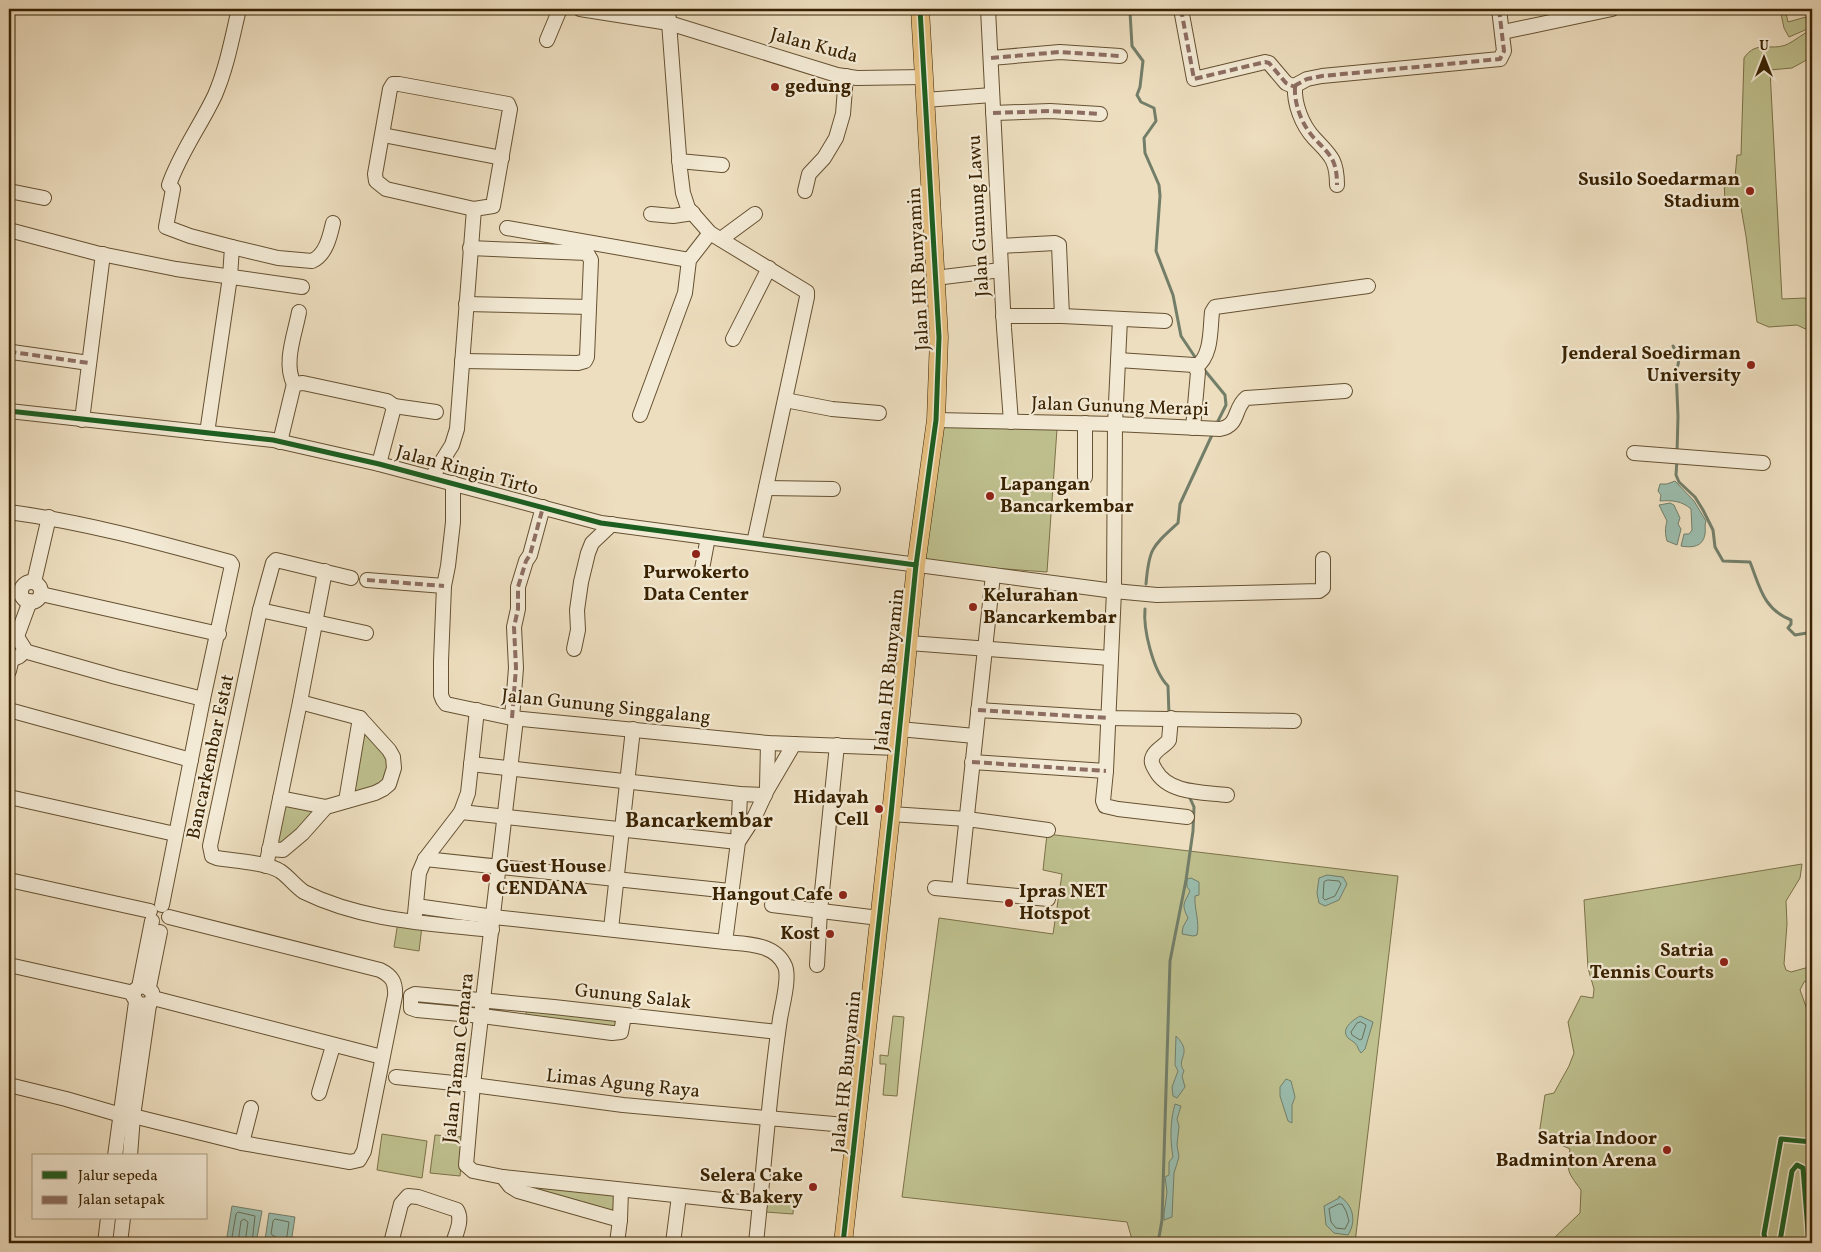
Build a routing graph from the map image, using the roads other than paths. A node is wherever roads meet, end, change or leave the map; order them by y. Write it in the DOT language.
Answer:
graph roads {
  1 [pos="239,9"];
  2 [pos="560,9"];
  3 [pos="580,9"];
  4 [pos="920,9"];
  5 [pos="988,9"];
  6 [pos="1181,9"];
  7 [pos="1499,9"];
  8 [pos="1612,9"];
  9 [pos="669,16"];
  10 [pos="1503,32"];
  11 [pos="547,40"];
  12 [pos="1120,56"];
  13 [pos="991,58"];
  14 [pos="846,76"];
  15 [pos="924,77"];
  16 [pos="1295,87"];
  17 [pos="992,95"];
  18 [pos="925,100"];
  19 [pos="993,112"];
  20 [pos="1100,114"];
  21 [pos="383,135"];
  22 [pos="502,158"];
  23 [pos="679,161"];
  24 [pos="722,164"];
  25 [pos="1336,185"];
  26 [pos="9,191"];
  27 [pos="805,191"];
  28 [pos="44,198"];
  29 [pos="474,209"];
  30 [pos="693,213"];
  31 [pos="650,214"];
  32 [pos="755,214"];
  33 [pos="333,223"];
  34 [pos="507,228"];
  35 [pos="9,230"];
  36 [pos="716,236"];
  37 [pos="1000,246"];
  38 [pos="232,247"];
  39 [pos="470,248"];
  40 [pos="103,254"];
  41 [pos="689,260"];
  42 [pos="769,268"];
  43 [pos="1001,270"];
  44 [pos="230,277"];
  45 [pos="935,278"];
  46 [pos="1368,286"];
  47 [pos="302,287"];
  48 [pos="466,304"];
  49 [pos="589,307"];
  50 [pos="299,312"];
  51 [pos="1003,316"];
  52 [pos="1062,316"];
  53 [pos="1120,319"];
  54 [pos="1165,321"];
  55 [pos="733,339"];
  56 [pos="9,354"];
  57 [pos="1118,360"];
  58 [pos="462,361"];
  59 [pos="89,363"];
  60 [pos="1198,365"];
  61 [pos="294,384"];
  62 [pos="1345,392"];
  63 [pos="785,400"];
  64 [pos="394,406"];
  65 [pos="9,411"];
  66 [pos="436,412"];
  67 [pos="879,413"];
  68 [pos="640,414"];
  69 [pos="82,420"];
  70 [pos="936,420"];
  71 [pos="1011,422"];
  72 [pos="1085,424"];
  73 [pos="1115,424"];
  74 [pos="1193,428"];
  75 [pos="207,433"];
  76 [pos="280,442"];
  77 [pos="1634,453"];
  78 [pos="1763,463"];
  79 [pos="379,464"];
  80 [pos="432,477"];
  81 [pos="1085,477"];
  82 [pos="453,483"];
  83 [pos="766,488"];
  84 [pos="834,489"];
  85 [pos="542,507"];
  86 [pos="9,512"];
  87 [pos="49,517"];
  88 [pos="612,524"];
  89 [pos="708,537"];
  90 [pos="754,543"];
  91 [pos="1323,558"];
  92 [pos="916,565"];
  93 [pos="702,569"];
  94 [pos="325,571"];
  95 [pos="993,575"];
  96 [pos="352,578"];
  97 [pos="368,580"];
  98 [pos="21,585"];
  99 [pos="444,586"];
  100 [pos="1114,591"];
  101 [pos="35,598"];
  102 [pos="260,610"];
  103 [pos="315,623"];
  104 [pos="366,633"];
  105 [pos="218,634"];
  106 [pos="12,640"];
  107 [pos="909,643"];
  108 [pos="574,649"];
  109 [pos="985,649"];
  110 [pos="1110,658"];
  111 [pos="13,659"];
  112 [pos="203,699"];
  113 [pos="300,702"];
  114 [pos="9,704"];
  115 [pos="9,710"];
  116 [pos="477,710"];
  117 [pos="978,710"];
  118 [pos="360,718"];
  119 [pos="1108,718"];
  120 [pos="1171,718"];
  121 [pos="514,719"];
  122 [pos="1294,720"];
  123 [pos="633,729"];
  124 [pos="899,729"];
  125 [pos="975,736"];
  126 [pos="768,743"];
  127 [pos="794,744"];
  128 [pos="837,746"];
  129 [pos="897,748"];
  130 [pos="191,760"];
  131 [pos="972,762"];
  132 [pos="471,764"];
  133 [pos="511,769"];
  134 [pos="1106,771"];
  135 [pos="627,781"];
  136 [pos="766,792"];
  137 [pos="740,794"];
  138 [pos="1227,795"];
  139 [pos="9,797"];
  140 [pos="280,798"];
  141 [pos="346,801"];
  142 [pos="326,807"];
  143 [pos="461,812"];
  144 [pos="891,814"];
  145 [pos="506,818"];
  146 [pos="1186,818"];
  147 [pos="966,819"];
  148 [pos="622,830"];
  149 [pos="1048,830"];
  150 [pos="175,834"];
  151 [pos="738,842"];
  152 [pos="268,849"];
  153 [pos="425,859"];
  154 [pos="266,866"];
  155 [pos="500,866"];
  156 [pos="617,879"];
  157 [pos="9,880"];
  158 [pos="935,888"];
  159 [pos="959,889"];
  160 [pos="730,891"];
  161 [pos="1048,899"];
  162 [pos="772,905"];
  163 [pos="416,906"];
  164 [pos="820,911"];
  165 [pos="159,916"];
  166 [pos="879,918"];
  167 [pos="413,922"];
  168 [pos="493,923"];
  169 [pos="611,929"];
  170 [pos="725,942"];
  171 [pos="9,965"];
  172 [pos="817,965"];
  173 [pos="143,995"];
  174 [pos="484,1001"];
  175 [pos="482,1016"];
  176 [pos="624,1016"];
  177 [pos="778,1032"];
  178 [pos="333,1046"];
  179 [pos="382,1057"];
  180 [pos="396,1077"];
  181 [pos="9,1085"];
  182 [pos="473,1085"];
  183 [pos="319,1093"];
  184 [pos="251,1108"];
  185 [pos="127,1116"];
  186 [pos="768,1117"];
  187 [pos="856,1126"];
  188 [pos="117,1139"];
  189 [pos="132,1141"];
  190 [pos="242,1143"];
  191 [pos="115,1154"];
  192 [pos="130,1154"];
  193 [pos="503,1177"];
  194 [pos="622,1190"];
  195 [pos="679,1196"];
  196 [pos="760,1204"];
  197 [pos="108,1220"];
  198 [pos="123,1220"];
  199 [pos="620,1220"];
  200 [pos="105,1243"];
  201 [pos="120,1243"];
  202 [pos="391,1243"];
  203 [pos="453,1243"];
  204 [pos="617,1243"];
  205 [pos="674,1243"];
  206 [pos="756,1243"];
  207 [pos="843,1243"];
  1 -- 38 [label="street"];
  2 -- 11 [label="street"];
  3 -- 9 [label="street, Jalan Kuda"];
  4 -- 15 [label="main road, Jalan HR Bunyamin"];
  5 -- 13 [label="street, Jalan Gunung Lawu"];
  6 -- 16 [label="street"];
  7 -- 10 [label="street"];
  8 -- 10 [label="street"];
  9 -- 14 [label="street, Jalan Kuda"];
  9 -- 23 [label="street"];
  10 -- 16 [label="street"];
  12 -- 13 [label="street"];
  13 -- 17 [label="street, Jalan Gunung Lawu"];
  14 -- 15 [label="street, Jalan Kuda"];
  14 -- 27 [label="street"];
  15 -- 18 [label="main road, Jalan HR Bunyamin"];
  16 -- 25 [label="street"];
  17 -- 18 [label="street"];
  17 -- 19 [label="street, Jalan Gunung Lawu"];
  18 -- 45 [label="main road, Jalan HR Bunyamin"];
  19 -- 20 [label="street"];
  19 -- 37 [label="street, Jalan Gunung Lawu"];
  21 -- 22 [label="street"];
  21 -- 22 [label="street"];
  21 -- 29 [label="street"];
  22 -- 29 [label="street"];
  23 -- 24 [label="street"];
  23 -- 30 [label="street"];
  26 -- 28 [label="street"];
  29 -- 39 [label="street"];
  30 -- 31 [label="street"];
  30 -- 36 [label="street"];
  32 -- 36 [label="street"];
  33 -- 38 [label="street"];
  34 -- 41 [label="street"];
  35 -- 40 [label="street"];
  36 -- 41 [label="street"];
  36 -- 42 [label="street"];
  37 -- 43 [label="street, Jalan Gunung Lawu"];
  37 -- 52 [label="street"];
  38 -- 44 [label="street"];
  39 -- 48 [label="street"];
  39 -- 49 [label="street"];
  40 -- 44 [label="street"];
  40 -- 59 [label="street"];
  41 -- 68 [label="street"];
  42 -- 55 [label="street"];
  42 -- 63 [label="street"];
  43 -- 45 [label="street"];
  43 -- 51 [label="street, Jalan Gunung Lawu"];
  44 -- 47 [label="street"];
  44 -- 75 [label="street"];
  45 -- 70 [label="main road, Jalan HR Bunyamin"];
  46 -- 60 [label="street"];
  48 -- 49 [label="street"];
  48 -- 58 [label="street"];
  49 -- 58 [label="street"];
  50 -- 61 [label="street"];
  51 -- 52 [label="street"];
  51 -- 71 [label="street, Jalan Gunung Lawu"];
  52 -- 53 [label="street"];
  53 -- 54 [label="street"];
  53 -- 57 [label="street"];
  56 -- 59 [label="street"];
  57 -- 60 [label="street"];
  57 -- 73 [label="street"];
  58 -- 80 [label="street"];
  59 -- 69 [label="street"];
  60 -- 74 [label="street"];
  61 -- 64 [label="street"];
  61 -- 76 [label="street"];
  62 -- 74 [label="street, Jalan Gunung Merapi"];
  63 -- 67 [label="street"];
  63 -- 83 [label="street"];
  64 -- 66 [label="street"];
  64 -- 79 [label="street"];
  65 -- 69 [label="street, Jalan Ringin Tirto"];
  69 -- 75 [label="street, Jalan Ringin Tirto"];
  70 -- 71 [label="street, Jalan Gunung Merapi"];
  70 -- 92 [label="main road, Jalan HR Bunyamin"];
  71 -- 72 [label="street, Jalan Gunung Merapi"];
  72 -- 73 [label="street, Jalan Gunung Merapi"];
  72 -- 81 [label="street"];
  73 -- 74 [label="street, Jalan Gunung Merapi"];
  73 -- 100 [label="street"];
  75 -- 76 [label="street, Jalan Ringin Tirto"];
  76 -- 79 [label="street, Jalan Ringin Tirto"];
  77 -- 78 [label="street"];
  79 -- 80 [label="street, Jalan Ringin Tirto"];
  80 -- 82 [label="street, Jalan Ringin Tirto"];
  82 -- 85 [label="street, Jalan Ringin Tirto"];
  82 -- 99 [label="street, Jalan Gunung Singgalang"];
  83 -- 84 [label="street"];
  83 -- 90 [label="street"];
  85 -- 88 [label="street, Jalan Ringin Tirto"];
  85 -- 121 [label="street, Jalan Taman Cemara"];
  86 -- 87 [label="street"];
  87 -- 98 [label="street"];
  87 -- 105 [label="street"];
  88 -- 89 [label="street, Jalan Ringin Tirto"];
  88 -- 108 [label="street"];
  89 -- 90 [label="street, Jalan Ringin Tirto"];
  89 -- 93 [label="street"];
  90 -- 92 [label="street, Jalan Ringin Tirto"];
  91 -- 100 [label="street, Jalan Ringin Tirto"];
  92 -- 95 [label="street, Jalan Ringin Tirto"];
  92 -- 107 [label="main road, Jalan HR Bunyamin"];
  94 -- 96 [label="street, Bancarkembar Estat"];
  94 -- 102 [label="street, Bancarkembar Estat"];
  94 -- 103 [label="street"];
  95 -- 100 [label="street, Jalan Ringin Tirto"];
  95 -- 109 [label="street"];
  97 -- 99 [label="street"];
  98 -- 101 [label="street"];
  99 -- 116 [label="street, Jalan Gunung Singgalang"];
  100 -- 110 [label="street"];
  101 -- 105 [label="street"];
  101 -- 106 [label="street"];
  102 -- 103 [label="street"];
  102 -- 154 [label="street, Bancarkembar Estat"];
  103 -- 104 [label="street"];
  103 -- 113 [label="street"];
  105 -- 112 [label="street"];
  106 -- 111 [label="street"];
  107 -- 109 [label="street"];
  107 -- 124 [label="main road, Jalan HR Bunyamin"];
  109 -- 110 [label="street"];
  109 -- 117 [label="street"];
  110 -- 119 [label="street"];
  111 -- 112 [label="street"];
  112 -- 130 [label="street"];
  113 -- 118 [label="street"];
  113 -- 140 [label="street"];
  114 -- 115 [label="street"];
  115 -- 130 [label="street"];
  116 -- 121 [label="street, Jalan Gunung Singgalang"];
  116 -- 132 [label="street"];
  117 -- 119 [label="street"];
  117 -- 125 [label="street"];
  118 -- 141 [label="street"];
  118 -- 141 [label="street"];
  119 -- 120 [label="street"];
  119 -- 134 [label="street"];
  120 -- 122 [label="street"];
  120 -- 138 [label="street"];
  121 -- 123 [label="street, Jalan Gunung Singgalang"];
  121 -- 133 [label="street, Jalan Taman Cemara"];
  123 -- 126 [label="street, Jalan Gunung Singgalang"];
  123 -- 135 [label="street"];
  124 -- 125 [label="street"];
  124 -- 129 [label="main road, Jalan HR Bunyamin"];
  125 -- 131 [label="street"];
  126 -- 127 [label="street, Jalan Gunung Singgalang"];
  126 -- 136 [label="street"];
  127 -- 128 [label="street, Jalan Gunung Singgalang"];
  127 -- 136 [label="street"];
  128 -- 129 [label="street, Jalan Gunung Singgalang"];
  128 -- 164 [label="street"];
  129 -- 144 [label="main road, Jalan HR Bunyamin"];
  130 -- 150 [label="street"];
  131 -- 134 [label="street"];
  131 -- 147 [label="street"];
  132 -- 133 [label="street"];
  132 -- 143 [label="street"];
  133 -- 135 [label="street"];
  133 -- 145 [label="street, Jalan Taman Cemara"];
  134 -- 146 [label="street"];
  135 -- 137 [label="street"];
  135 -- 148 [label="street"];
  136 -- 137 [label="street"];
  136 -- 151 [label="street"];
  137 -- 151 [label="street"];
  139 -- 150 [label="street"];
  140 -- 142 [label="street"];
  140 -- 152 [label="street"];
  141 -- 142 [label="street"];
  142 -- 152 [label="street"];
  143 -- 145 [label="street"];
  143 -- 153 [label="street"];
  144 -- 147 [label="street"];
  144 -- 166 [label="main road, Jalan HR Bunyamin"];
  145 -- 148 [label="street"];
  145 -- 155 [label="street, Jalan Taman Cemara"];
  147 -- 149 [label="street"];
  147 -- 159 [label="street"];
  148 -- 151 [label="street"];
  148 -- 156 [label="street"];
  150 -- 165 [label="street"];
  151 -- 160 [label="street"];
  152 -- 154 [label="street"];
  153 -- 155 [label="street"];
  153 -- 163 [label="street"];
  154 -- 167 [label="street, Bancarkembar Estat"];
  155 -- 156 [label="street"];
  155 -- 168 [label="street, Jalan Taman Cemara"];
  156 -- 160 [label="street"];
  156 -- 169 [label="street"];
  157 -- 165 [label="street"];
  158 -- 159 [label="street"];
  159 -- 161 [label="street"];
  160 -- 170 [label="street"];
  162 -- 164 [label="street"];
  163 -- 167 [label="street"];
  163 -- 168 [label="street"];
  164 -- 166 [label="street"];
  164 -- 172 [label="street"];
  165 -- 173 [label="street"];
  165 -- 179 [label="street"];
  166 -- 187 [label="main road, Jalan HR Bunyamin"];
  167 -- 168 [label="street, Bancarkembar Estat"];
  168 -- 169 [label="street"];
  168 -- 174 [label="street, Jalan Taman Cemara"];
  169 -- 170 [label="street"];
  170 -- 177 [label="street"];
  171 -- 173 [label="street"];
  173 -- 178 [label="street"];
  173 -- 185 [label="street"];
  174 -- 175 [label="street, Jalan Taman Cemara"];
  174 -- 175 [label="street, Gunung Salak"];
  174 -- 176 [label="street, Gunung Salak"];
  175 -- 176 [label="street"];
  175 -- 182 [label="street, Jalan Taman Cemara"];
  176 -- 177 [label="street, Gunung Salak"];
  177 -- 186 [label="street"];
  178 -- 179 [label="street"];
  178 -- 183 [label="street"];
  179 -- 190 [label="street"];
  180 -- 182 [label="street, Limas Agung Raya"];
  181 -- 185 [label="street"];
  182 -- 186 [label="street, Limas Agung Raya"];
  182 -- 193 [label="street, Jalan Taman Cemara"];
  184 -- 190 [label="street"];
  185 -- 188 [label="street"];
  185 -- 189 [label="street"];
  185 -- 190 [label="street"];
  186 -- 187 [label="street, Limas Agung Raya"];
  186 -- 196 [label="street"];
  187 -- 207 [label="main road, Jalan HR Bunyamin"];
  188 -- 189 [label="street"];
  188 -- 191 [label="street"];
  189 -- 192 [label="street"];
  193 -- 194 [label="street, Jalan Taman Cemara"];
  193 -- 199 [label="street"];
  194 -- 195 [label="street, Jalan Taman Cemara"];
  194 -- 199 [label="street"];
  195 -- 196 [label="street, Jalan Taman Cemara"];
  195 -- 205 [label="street"];
  196 -- 206 [label="street"];
  197 -- 200 [label="street"];
  198 -- 201 [label="street"];
  199 -- 204 [label="street"];
  202 -- 203 [label="street"];
}
